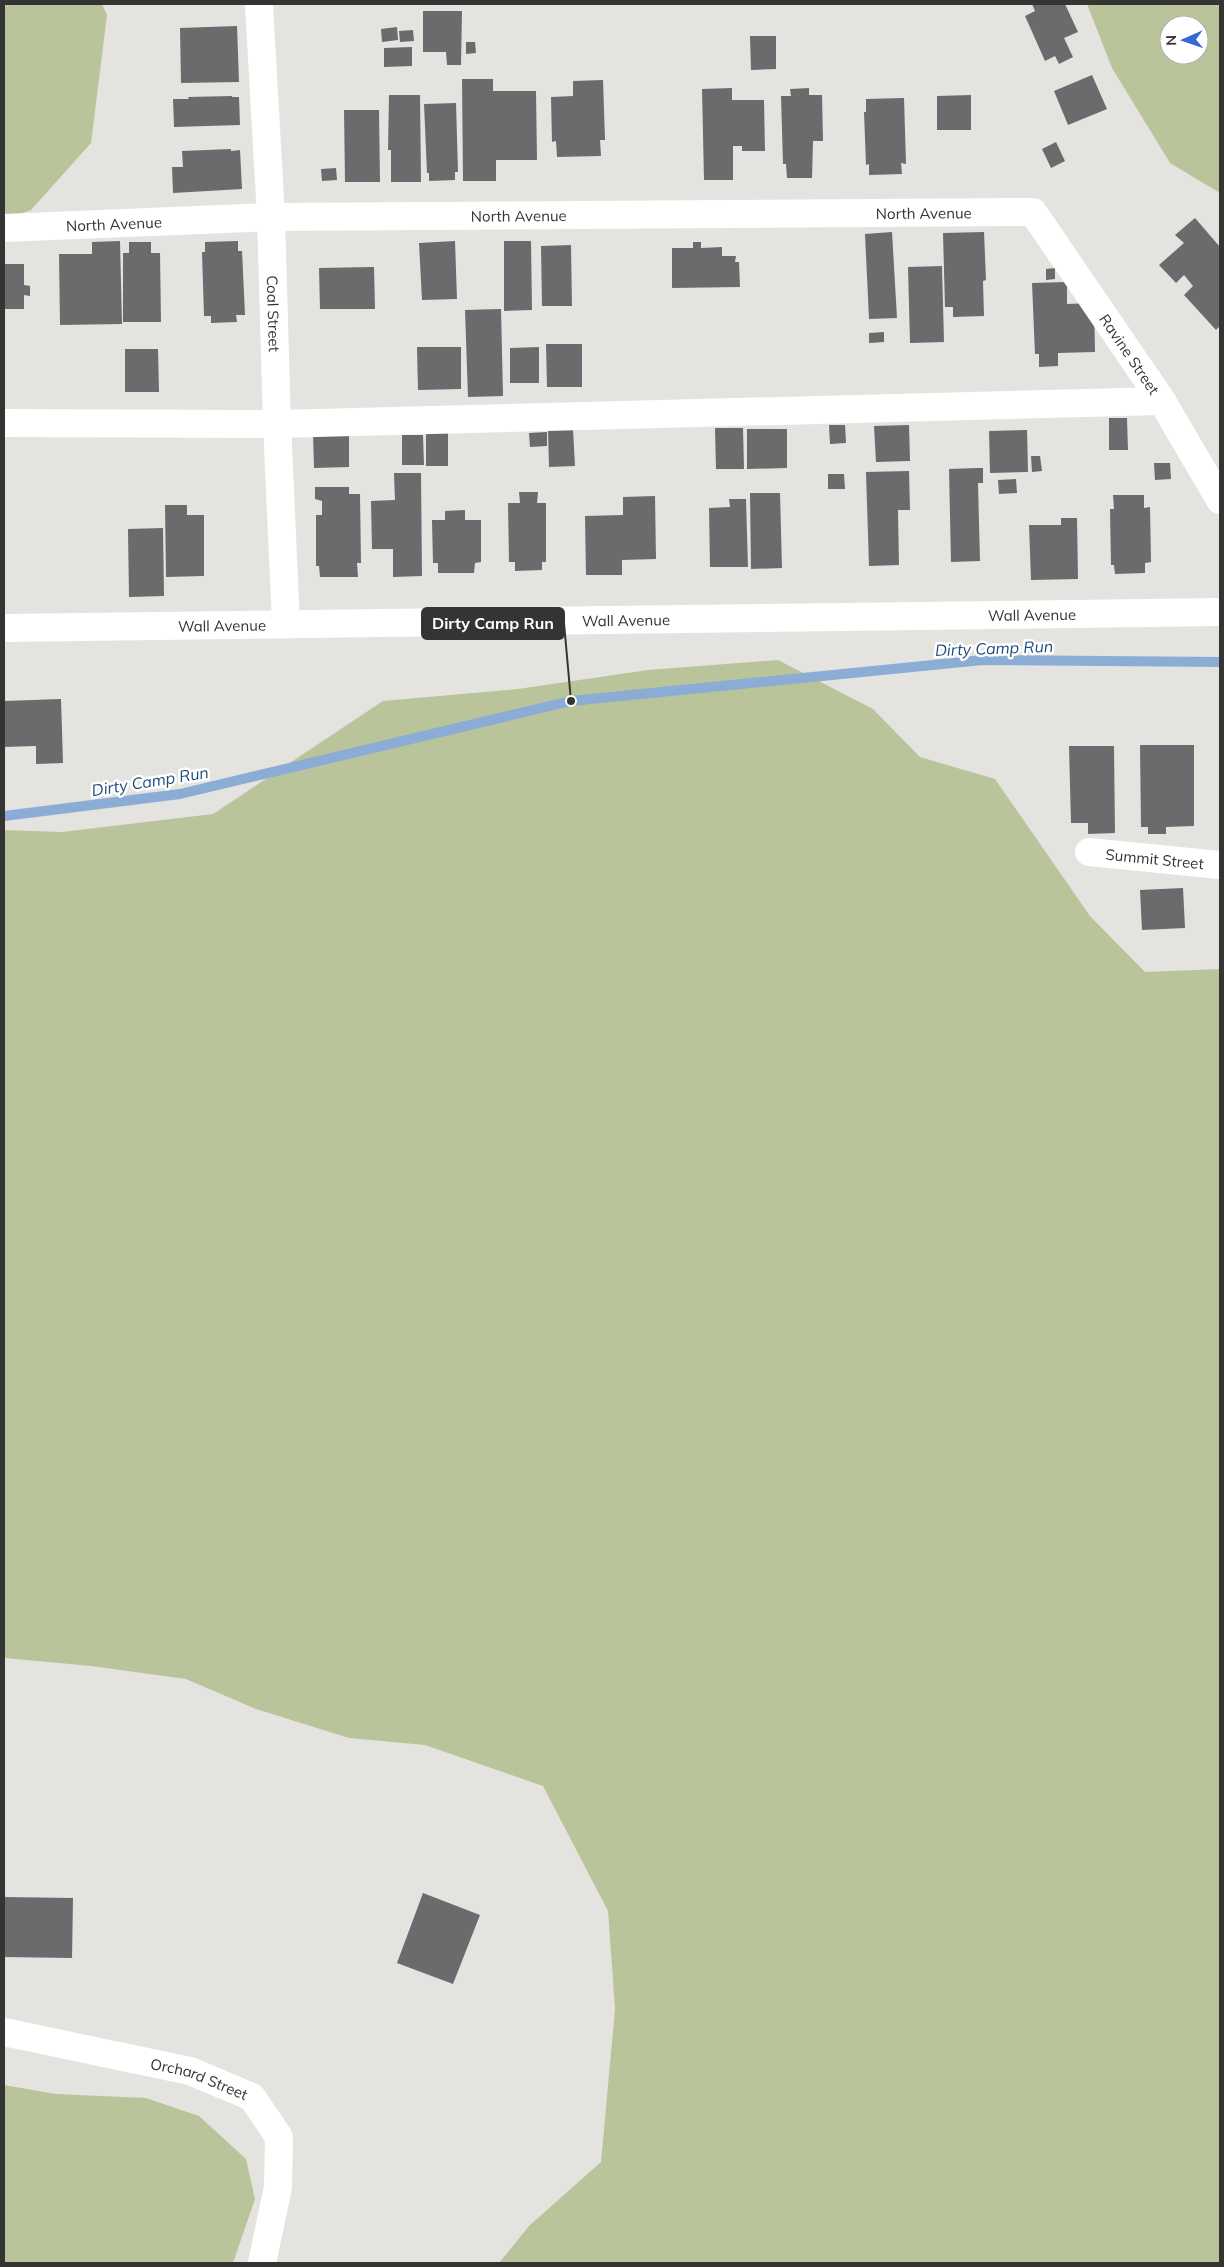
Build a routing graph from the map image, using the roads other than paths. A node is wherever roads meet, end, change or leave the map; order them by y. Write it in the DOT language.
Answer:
graph roads {
  1 [pos="258,4"];
  2 [pos="1033,212"];
  3 [pos="271,217"];
  4 [pos="4,228"];
  5 [pos="1162,401"];
  6 [pos="4,423"];
  7 [pos="277,424"];
  8 [pos="1220,500"];
  9 [pos="1220,612"];
  10 [pos="286,624"];
  11 [pos="4,628"];
  12 [pos="1089,852"];
  13 [pos="1220,865"];
  14 [pos="4,2032"];
  15 [pos="262,2263"];
  1 -- 3 [label="street, Coal Street"];
  2 -- 3 [label="street, North Avenue"];
  2 -- 5 [label="street, Ravine Street"];
  3 -- 4 [label="street, North Avenue"];
  3 -- 7 [label="street, Coal Street"];
  5 -- 7 [label="street"];
  5 -- 8 [label="street, Ravine Street"];
  6 -- 7 [label="street"];
  7 -- 10 [label="street, Coal Street"];
  9 -- 10 [label="street, Wall Avenue"];
  10 -- 11 [label="street, Wall Avenue"];
  12 -- 13 [label="street, Summit Street"];
  14 -- 15 [label="street, Orchard Street"];
}
